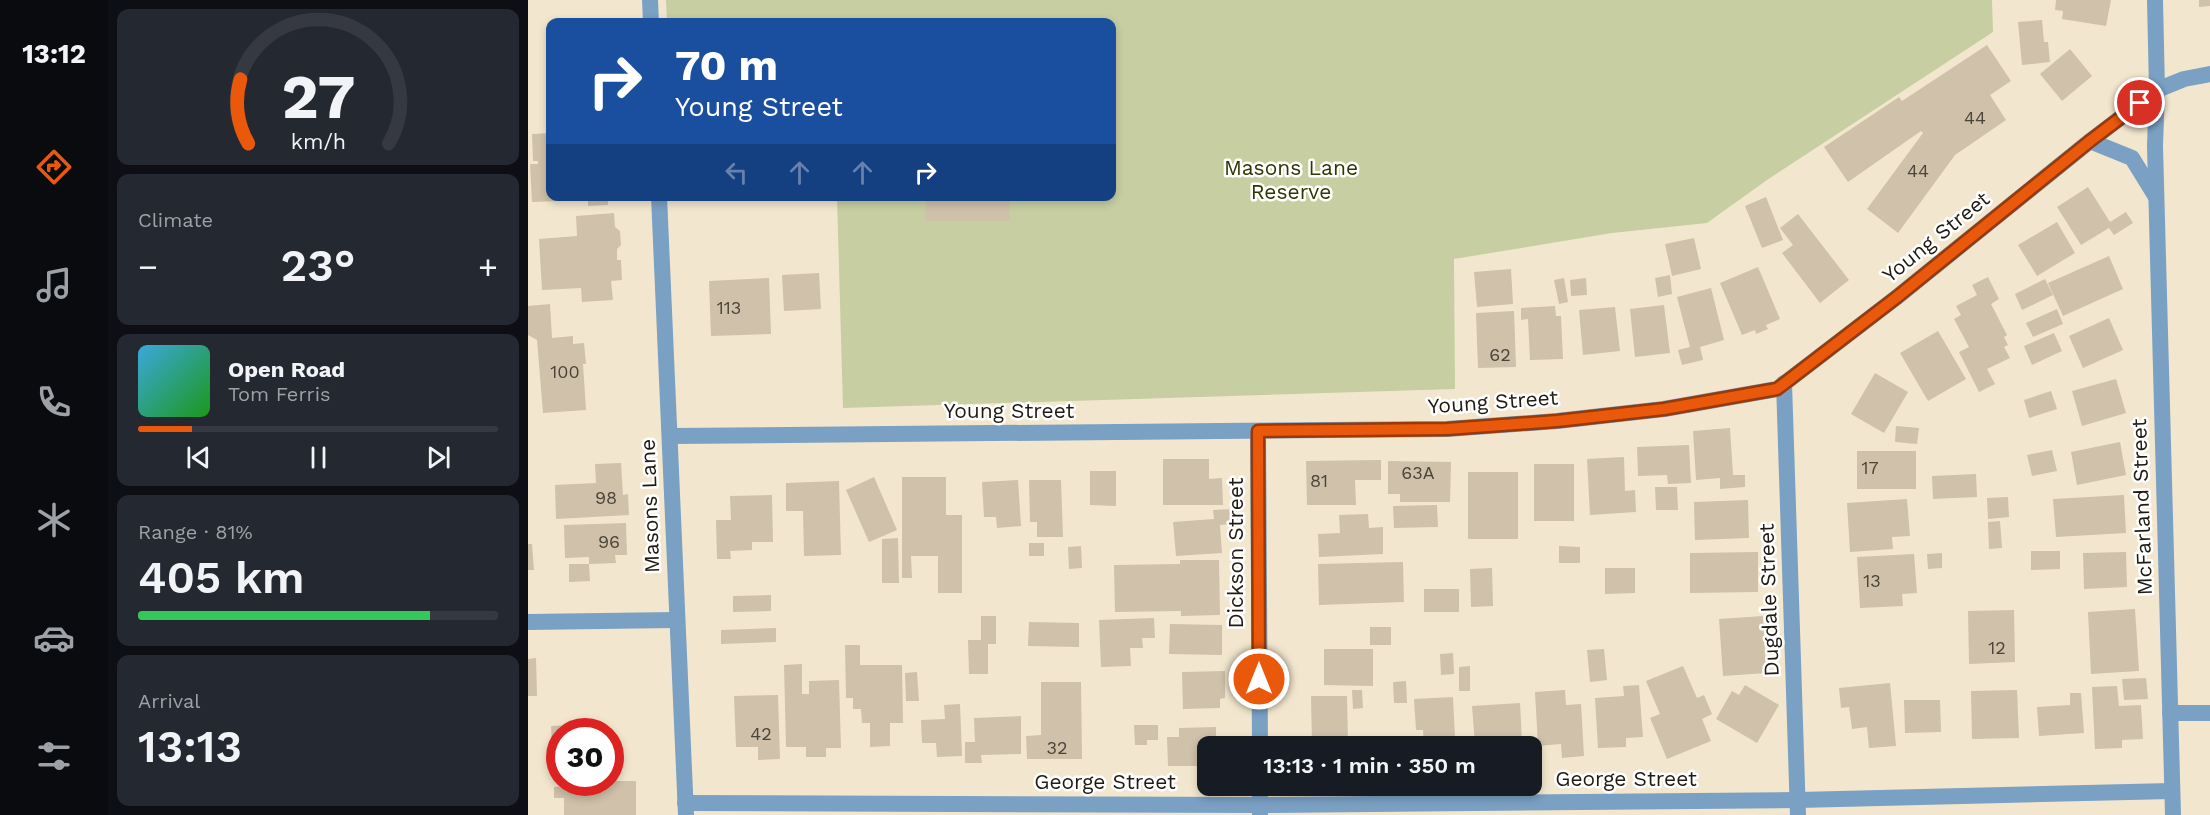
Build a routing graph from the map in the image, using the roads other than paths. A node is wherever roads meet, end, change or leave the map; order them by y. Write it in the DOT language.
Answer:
graph roads {
  1 [pos="650,0"];
  2 [pos="2155,0"];
  3 [pos="651,18"];
  4 [pos="2210,74"];
  5 [pos="2157,90"];
  6 [pos="2090,141"];
  7 [pos="2156,198"];
  8 [pos="659,201"];
  9 [pos="1784,383"];
  10 [pos="1258,431"];
  11 [pos="671,436"];
  12 [pos="676,620"];
  13 [pos="528,622"];
  14 [pos="2170,713"];
  15 [pos="2210,713"];
  16 [pos="1260,736"];
  17 [pos="2172,791"];
  18 [pos="1798,808"];
  19 [pos="686,809"];
  20 [pos="1260,810"];
  21 [pos="2173,815"];
  1 -- 3 [label="street"];
  2 -- 5 [label="street, McFarland Street"];
  4 -- 5 [label="street, Young Street"];
  5 -- 6 [label="street, Young Street"];
  5 -- 7 [label="street, McFarland Street"];
  6 -- 7 [label="street, McFarland Street"];
  6 -- 9 [label="street, Young Street"];
  7 -- 14 [label="street, McFarland Street"];
  8 -- 11 [label="street, Masons Lane"];
  9 -- 10 [label="street, Young Street"];
  9 -- 18 [label="street, Dugdale Street"];
  10 -- 11 [label="street, Young Street"];
  10 -- 16 [label="street, Dickson Street"];
  11 -- 12 [label="street, Masons Lane"];
  12 -- 13 [label="street"];
  12 -- 19 [label="street, Masons Lane"];
  14 -- 15 [label="street"];
  14 -- 17 [label="street, McFarland Street"];
  17 -- 18 [label="street, George Street"];
  17 -- 21 [label="street, McFarland Street"];
  18 -- 20 [label="street, George Street"];
  19 -- 20 [label="street, George Street"];
}
